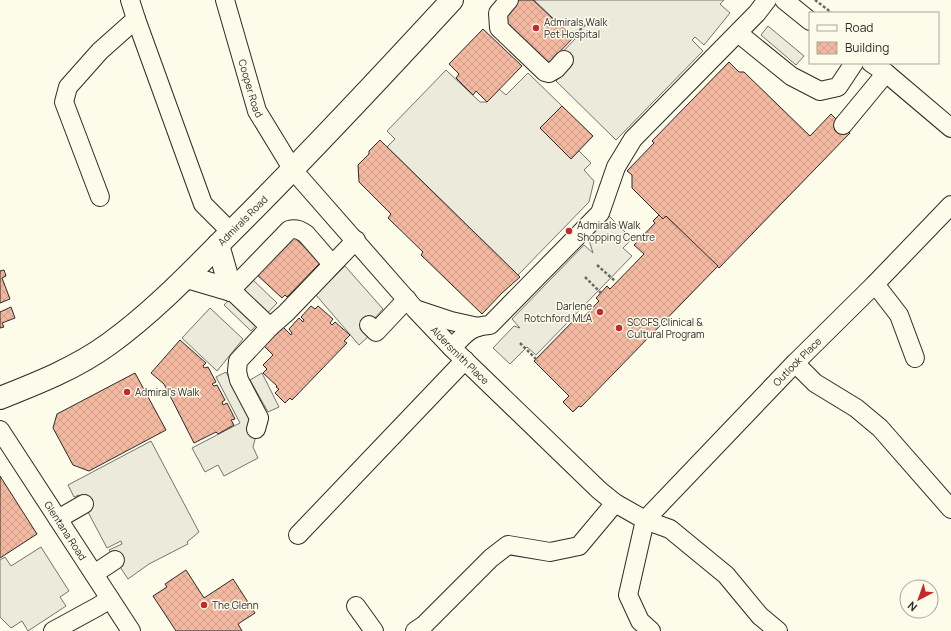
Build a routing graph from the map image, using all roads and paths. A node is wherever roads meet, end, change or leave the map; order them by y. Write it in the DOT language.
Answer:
graph roads {
  1 [pos="130,0"];
  2 [pos="225,0"];
  3 [pos="452,0"];
  4 [pos="509,0"];
  5 [pos="767,0"];
  6 [pos="784,0"];
  7 [pos="815,0"];
  8 [pos="831,12"];
  9 [pos="136,19"];
  10 [pos="589,20"];
  11 [pos="809,20"];
  12 [pos="738,33"];
  13 [pos="573,38"];
  14 [pos="564,60"];
  15 [pos="853,64"];
  16 [pos="872,64"];
  17 [pos="886,73"];
  18 [pos="843,125"];
  19 [pos="951,128"];
  20 [pos="293,170"];
  21 [pos="100,197"];
  22 [pos="951,205"];
  23 [pos="224,238"];
  24 [pos="356,240"];
  25 [pos="332,264"];
  26 [pos="597,265"];
  27 [pos="187,277"];
  28 [pos="585,277"];
  29 [pos="615,281"];
  30 [pos="875,284"];
  31 [pos="231,290"];
  32 [pos="602,294"];
  33 [pos="411,304"];
  34 [pos="369,325"];
  35 [pos="478,326"];
  36 [pos="270,327"];
  37 [pos="520,343"];
  38 [pos="458,354"];
  39 [pos="914,358"];
  40 [pos="538,361"];
  41 [pos="795,363"];
  42 [pos="0,398"];
  43 [pos="256,429"];
  44 [pos="0,430"];
  45 [pos="615,503"];
  46 [pos="84,504"];
  47 [pos="951,509"];
  48 [pos="58,519"];
  49 [pos="645,520"];
  50 [pos="298,535"];
  51 [pos="115,560"];
  52 [pos="94,574"];
  53 [pos="110,599"];
  54 [pos="356,606"];
  55 [pos="52,631"];
  56 [pos="131,631"];
  57 [pos="374,631"];
  58 [pos="415,631"];
  59 [pos="651,631"];
  60 [pos="778,631"];
  1 -- 9 [label="street"];
  2 -- 20 [label="street, Cooper Road"];
  3 -- 20 [label="main road, Admirals Road"];
  4 -- 14 [label="street"];
  5 -- 12 [label="street"];
  6 -- 11 [label="street"];
  7 -- 8 [label="path"];
  9 -- 21 [label="street"];
  9 -- 23 [label="street"];
  10 -- 13 [label="path"];
  12 -- 15 [label="street"];
  12 -- 35 [label="street"];
  16 -- 17 [label="street"];
  17 -- 18 [label="street"];
  17 -- 19 [label="street"];
  20 -- 23 [label="main road, Admirals Road"];
  20 -- 24 [label="street, Aldersmith Place"];
  22 -- 30 [label="street, Outlook Place"];
  23 -- 27 [label="main road, Admirals Road"];
  23 -- 31 [label="main road"];
  24 -- 25 [label="street"];
  24 -- 33 [label="street, Aldersmith Place"];
  25 -- 31 [label="street"];
  25 -- 36 [label="street"];
  26 -- 29 [label="path"];
  27 -- 31 [label="main road"];
  27 -- 42 [label="main road, Admirals Road"];
  28 -- 32 [label="path"];
  30 -- 39 [label="street"];
  30 -- 41 [label="street, Outlook Place"];
  31 -- 36 [label="street"];
  33 -- 34 [label="street"];
  33 -- 35 [label="street"];
  33 -- 38 [label="street, Aldersmith Place"];
  35 -- 38 [label="street"];
  36 -- 43 [label="street"];
  37 -- 40 [label="path"];
  38 -- 45 [label="street, Aldersmith Place"];
  38 -- 50 [label="street"];
  41 -- 47 [label="street"];
  41 -- 49 [label="street, Outlook Place"];
  44 -- 48 [label="street, Glentana Road"];
  45 -- 49 [label="street, Aldersmith Place"];
  45 -- 58 [label="street"];
  46 -- 48 [label="street"];
  48 -- 52 [label="street, Glentana Road"];
  49 -- 59 [label="street"];
  49 -- 60 [label="street, Aldersmith Place"];
  51 -- 52 [label="street"];
  52 -- 53 [label="street, Glentana Road"];
  53 -- 55 [label="street"];
  53 -- 56 [label="street, Glentana Road"];
  54 -- 57 [label="street"];
}
